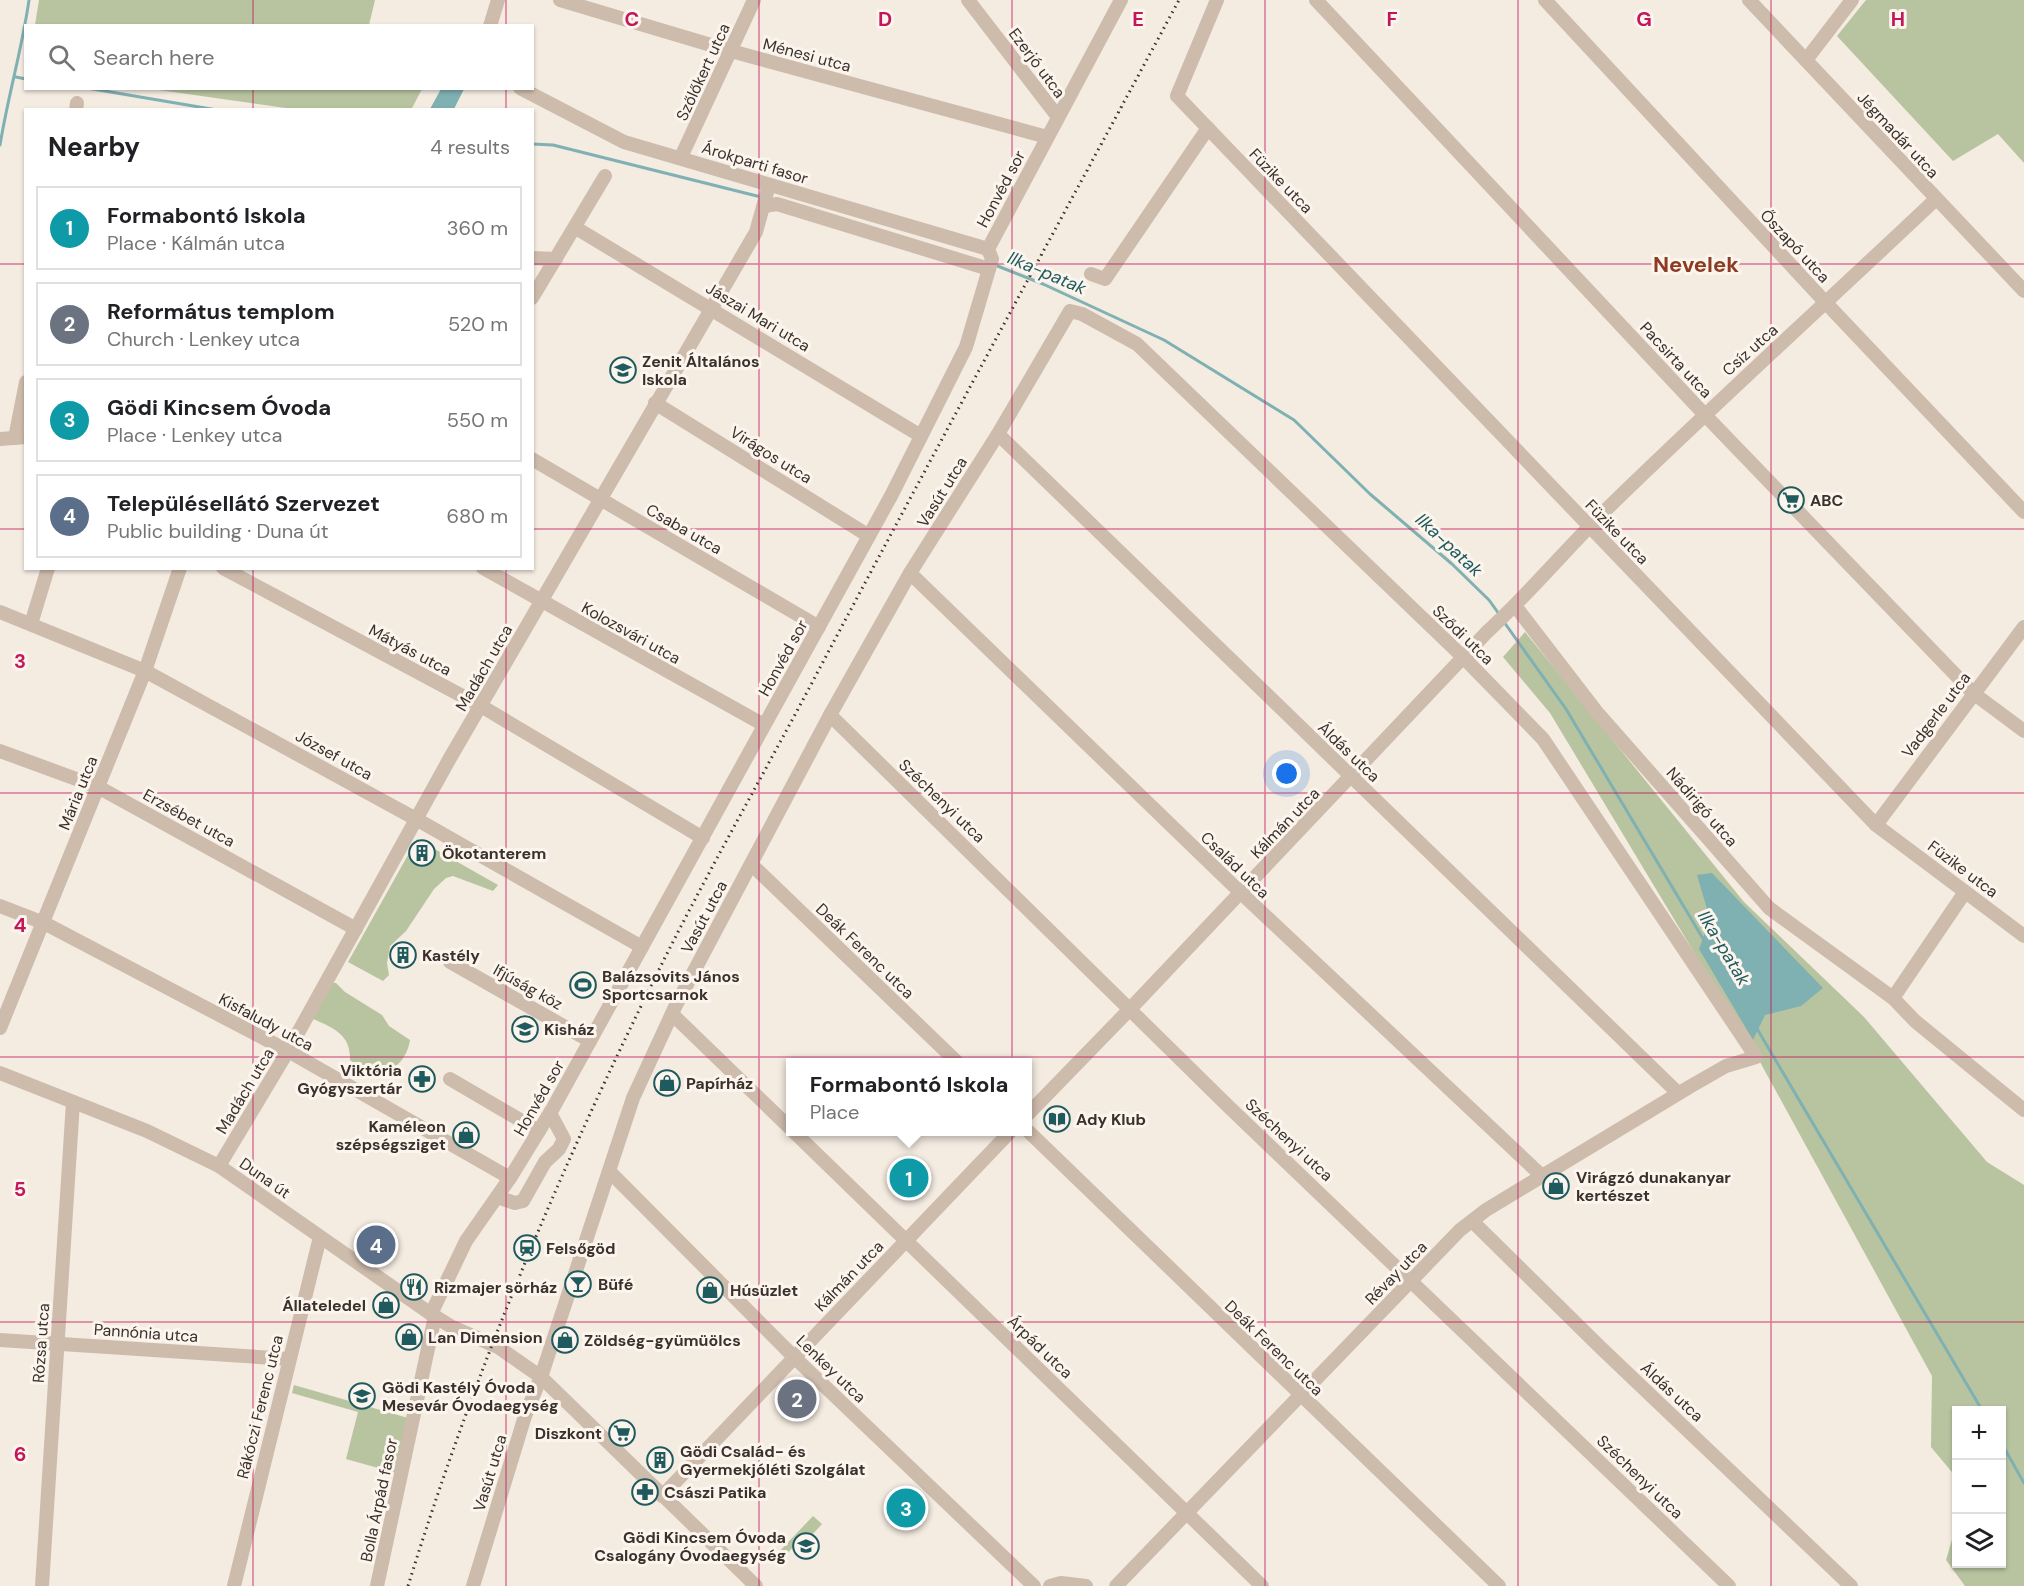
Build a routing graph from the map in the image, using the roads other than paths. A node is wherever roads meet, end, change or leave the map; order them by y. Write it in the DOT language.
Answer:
graph roads {
  1 [pos="498,0"];
  2 [pos="560,0"];
  3 [pos="754,0"];
  4 [pos="968,0"];
  5 [pos="1121,0"];
  6 [pos="1217,0"];
  7 [pos="1316,0"];
  8 [pos="1545,0"];
  9 [pos="1749,0"];
  10 [pos="1852,0"];
  11 [pos="600,5"];
  12 [pos="491,24"];
  13 [pos="731,51"];
  14 [pos="1806,60"];
  15 [pos="524,90"];
  16 [pos="1058,117"];
  17 [pos="1208,128"];
  18 [pos="1047,137"];
  19 [pos="681,157"];
  20 [pos="605,176"];
  21 [pos="767,196"];
  22 [pos="1936,200"];
  23 [pos="576,228"];
  24 [pos="534,258"];
  25 [pos="556,259"];
  26 [pos="989,261"];
  27 [pos="1092,274"];
  28 [pos="2024,291"];
  29 [pos="534,295"];
  30 [pos="1826,303"];
  31 [pos="711,308"];
  32 [pos="1070,311"];
  33 [pos="24,400"];
  34 [pos="655,403"];
  35 [pos="1704,414"];
  36 [pos="998,434"];
  37 [pos="921,436"];
  38 [pos="20,437"];
  39 [pos="0,439"];
  40 [pos="534,460"];
  41 [pos="599,499"];
  42 [pos="2024,512"];
  43 [pos="1588,526"];
  44 [pos="869,536"];
  45 [pos="47,570"];
  46 [pos="179,570"];
  47 [pos="227,570"];
  48 [pos="486,570"];
  49 [pos="910,573"];
  50 [pos="541,602"];
  51 [pos="1511,611"];
  52 [pos="0,612"];
  53 [pos="31,624"];
  54 [pos="819,627"];
  55 [pos="2024,627"];
  56 [pos="1464,658"];
  57 [pos="145,671"];
  58 [pos="1972,693"];
  59 [pos="481,706"];
  60 [pos="830,715"];
  61 [pos="764,725"];
  62 [pos="2024,731"];
  63 [pos="0,750"];
  64 [pos="1351,778"];
  65 [pos="98,787"];
  66 [pos="416,819"];
  67 [pos="1876,825"];
  68 [pos="703,838"];
  69 [pos="751,864"];
  70 [pos="1240,892"];
  71 [pos="1965,892"];
  72 [pos="0,906"];
  73 [pos="44,924"];
  74 [pos="356,928"];
  75 [pos="2024,936"];
  76 [pos="642,947"];
  77 [pos="450,962"];
  78 [pos="1893,998"];
  79 [pos="1131,1008"];
  80 [pos="672,1014"];
  81 [pos="0,1028"];
  82 [pos="590,1041"];
  83 [pos="288,1051"];
  84 [pos="1756,1057"];
  85 [pos="953,1058"];
  86 [pos="0,1073"];
  87 [pos="450,1079"];
  88 [pos="1678,1093"];
  89 [pos="73,1102"];
  90 [pos="1032,1110"];
  91 [pos="2024,1110"];
  92 [pos="550,1113"];
  93 [pos="786,1124"];
  94 [pos="539,1131"];
  95 [pos="1032,1135"];
  96 [pos="799,1136"];
  97 [pos="1005,1136"];
  98 [pos="219,1166"];
  99 [pos="610,1172"];
  100 [pos="1542,1176"];
  101 [pos="510,1178"];
  102 [pos="497,1197"];
  103 [pos="1472,1221"];
  104 [pos="320,1237"];
  105 [pos="906,1240"];
  106 [pos="1412,1281"];
  107 [pos="433,1315"];
  108 [pos="0,1340"];
  109 [pos="57,1343"];
  110 [pos="795,1357"];
  111 [pos="289,1359"];
  112 [pos="541,1377"];
  113 [pos="1300,1396"];
  114 [pos="662,1496"];
  115 [pos="1185,1513"];
  116 [pos="42,1586"];
  117 [pos="234,1586"];
  118 [pos="377,1586"];
  119 [pos="473,1586"];
  120 [pos="756,1586"];
  121 [pos="1034,1586"];
  122 [pos="1050,1586"];
  123 [pos="1086,1586"];
  124 [pos="1116,1586"];
  125 [pos="1262,1586"];
  126 [pos="1499,1586"];
  127 [pos="1730,1586"];
  128 [pos="1851,1586"];
  1 -- 12 [label="street"];
  2 -- 11 [label="street, Ménesi utca"];
  3 -- 13 [label="street, Szőlőkert utca"];
  4 -- 16 [label="street, Ezerjó utca"];
  5 -- 16 [label="street, Honvéd sor"];
  6 -- 17 [label="street, Füzike utca"];
  7 -- 35 [label="street, Pacsirta utca"];
  8 -- 30 [label="street, Őszapó utca"];
  9 -- 14 [label="street, Jégmadár utca"];
  10 -- 14 [label="street"];
  11 -- 13 [label="street, Ménesi utca"];
  13 -- 18 [label="street, Ménesi utca"];
  13 -- 19 [label="street, Szőlőkert utca"];
  14 -- 22 [label="street, Jégmadár utca"];
  15 -- 19 [label="street, Árokparti fasor"];
  16 -- 18 [label="street, Honvéd sor"];
  17 -- 27 [label="street"];
  17 -- 43 [label="street, Füzike utca"];
  18 -- 26 [label="street, Honvéd sor"];
  19 -- 21 [label="street, Árokparti fasor"];
  20 -- 23 [label="street"];
  21 -- 26 [label="street, Árokparti fasor"];
  21 -- 26 [label="street, Árokparti fasor"];
  21 -- 31 [label="street, Madách utca"];
  22 -- 28 [label="street, Jégmadár utca"];
  22 -- 30 [label="street, Csíz utca"];
  23 -- 25 [label="street"];
  23 -- 31 [label="street, Jászai Mari utca"];
  24 -- 25 [label="street"];
  25 -- 29 [label="street"];
  26 -- 37 [label="street, Honvéd sor"];
  30 -- 35 [label="street, Csíz utca"];
  30 -- 42 [label="street, Őszapó utca"];
  31 -- 34 [label="street, Madách utca"];
  31 -- 37 [label="street, Jászai Mari utca"];
  32 -- 36 [label="street, Vasút utca"];
  32 -- 56 [label="street, Sződi utca"];
  33 -- 38 [label="street"];
  34 -- 41 [label="street, Madách utca"];
  34 -- 44 [label="street, Virágos utca"];
  35 -- 43 [label="street, Csíz utca"];
  35 -- 58 [label="street, Pacsirta utca"];
  36 -- 49 [label="street, Vasút utca"];
  36 -- 64 [label="street, Áldás utca"];
  37 -- 44 [label="street, Honvéd sor"];
  38 -- 39 [label="street"];
  40 -- 41 [label="street, Csaba utca"];
  41 -- 50 [label="street, Madách utca"];
  41 -- 54 [label="street, Csaba utca"];
  43 -- 51 [label="street, Csíz utca"];
  43 -- 67 [label="street, Füzike utca"];
  44 -- 54 [label="street, Honvéd sor"];
  45 -- 53 [label="street"];
  46 -- 57 [label="street, Mária utca"];
  47 -- 59 [label="street, Mátyás utca"];
  48 -- 50 [label="street, Kolozsvári utca"];
  49 -- 60 [label="street, Vasút utca"];
  49 -- 70 [label="street, Család utca"];
  50 -- 59 [label="street, Madách utca"];
  50 -- 61 [label="street, Kolozsvári utca"];
  51 -- 56 [label="street, Kálmán utca"];
  51 -- 78 [label="street, Nádirigó utca"];
  52 -- 53 [label="street, József utca"];
  53 -- 57 [label="street, József utca"];
  54 -- 61 [label="street, Honvéd sor"];
  55 -- 58 [label="street, Vadgerle utca"];
  56 -- 64 [label="street, Kálmán utca"];
  56 -- 84 [label="street, Sződi utca"];
  57 -- 65 [label="street, Mária utca"];
  57 -- 66 [label="street, József utca"];
  58 -- 62 [label="street, Pacsirta utca"];
  58 -- 67 [label="street, Vadgerle utca"];
  59 -- 66 [label="street, Madách utca"];
  59 -- 68 [label="street, Mátyás utca"];
  60 -- 69 [label="street, Vasút utca"];
  60 -- 79 [label="street, Széchenyi utca"];
  61 -- 68 [label="street, Honvéd sor"];
  63 -- 65 [label="street, Erzsébet utca"];
  64 -- 70 [label="street, Kálmán utca"];
  64 -- 88 [label="street, Áldás utca"];
  65 -- 73 [label="street, Mária utca"];
  65 -- 74 [label="street, Erzsébet utca"];
  66 -- 74 [label="street, Madách utca"];
  66 -- 76 [label="street, József utca"];
  67 -- 71 [label="street, Füzike utca"];
  68 -- 76 [label="street, Honvéd sor"];
  69 -- 80 [label="street, Vasút utca"];
  69 -- 85 [label="street, Deák Ferenc utca"];
  70 -- 79 [label="street, Kálmán utca"];
  70 -- 100 [label="street, Család utca"];
  71 -- 75 [label="street, Füzike utca"];
  71 -- 78 [label="street"];
  72 -- 73 [label="street, Kisfaludy utca"];
  73 -- 81 [label="street, Mária utca"];
  73 -- 83 [label="street, Kisfaludy utca"];
  74 -- 83 [label="street, Madách utca"];
  76 -- 82 [label="street, Honvéd sor"];
  77 -- 82 [label="street, Ifjúság köz"];
  78 -- 91 [label="street, Nádirigó utca"];
  79 -- 90 [label="street, Kálmán utca"];
  79 -- 106 [label="street, Széchenyi utca"];
  80 -- 93 [label="street"];
  80 -- 99 [label="street, Vasút utca"];
  82 -- 92 [label="street, Honvéd sor"];
  83 -- 98 [label="street, Madách utca"];
  83 -- 101 [label="street, Kisfaludy utca"];
  84 -- 88 [label="street, Révay utca"];
  86 -- 89 [label="street, Duna út"];
  87 -- 94 [label="street"];
  88 -- 100 [label="street, Révay utca"];
  89 -- 98 [label="street, Duna út"];
  89 -- 109 [label="street, Rózsa utca"];
  92 -- 94 [label="street, Honvéd sor"];
  92 -- 102 [label="street"];
  94 -- 101 [label="street, Honvéd sor"];
  95 -- 113 [label="street, Deák Ferenc utca"];
  96 -- 105 [label="street, Árpád utca"];
  97 -- 105 [label="street, Kálmán utca"];
  98 -- 104 [label="street, Duna út"];
  99 -- 110 [label="street, Lenkey utca"];
  99 -- 112 [label="street, Vasút utca"];
  100 -- 103 [label="street, Révay utca"];
  101 -- 102 [label="street, Honvéd sor"];
  102 -- 107 [label="street, Honvéd sor"];
  103 -- 106 [label="street, Révay utca"];
  103 -- 128 [label="street, Áldás utca"];
  104 -- 107 [label="street, Duna út"];
  104 -- 111 [label="street, Rákóczi Ferenc utca"];
  105 -- 110 [label="street, Kálmán utca"];
  105 -- 115 [label="street, Árpád utca"];
  106 -- 113 [label="street, Révay utca"];
  106 -- 127 [label="street, Széchenyi utca"];
  107 -- 112 [label="street, Duna út"];
  107 -- 118 [label="street, Bolla Árpád fasor"];
  108 -- 109 [label="street, Pannónia utca"];
  109 -- 111 [label="street, Pannónia utca"];
  109 -- 116 [label="street, Rózsa utca"];
  110 -- 114 [label="street, Kálmán utca"];
  110 -- 121 [label="street, Lenkey utca"];
  111 -- 117 [label="street, Rákóczi Ferenc utca"];
  112 -- 114 [label="street, Duna út"];
  112 -- 119 [label="street, Vasút utca"];
  113 -- 115 [label="street, Révay utca"];
  113 -- 126 [label="street, Deák Ferenc utca"];
  114 -- 120 [label="street, Duna út"];
  115 -- 124 [label="street, Révay utca"];
  115 -- 125 [label="street, Árpád utca"];
  122 -- 123 [label="street"];
}
